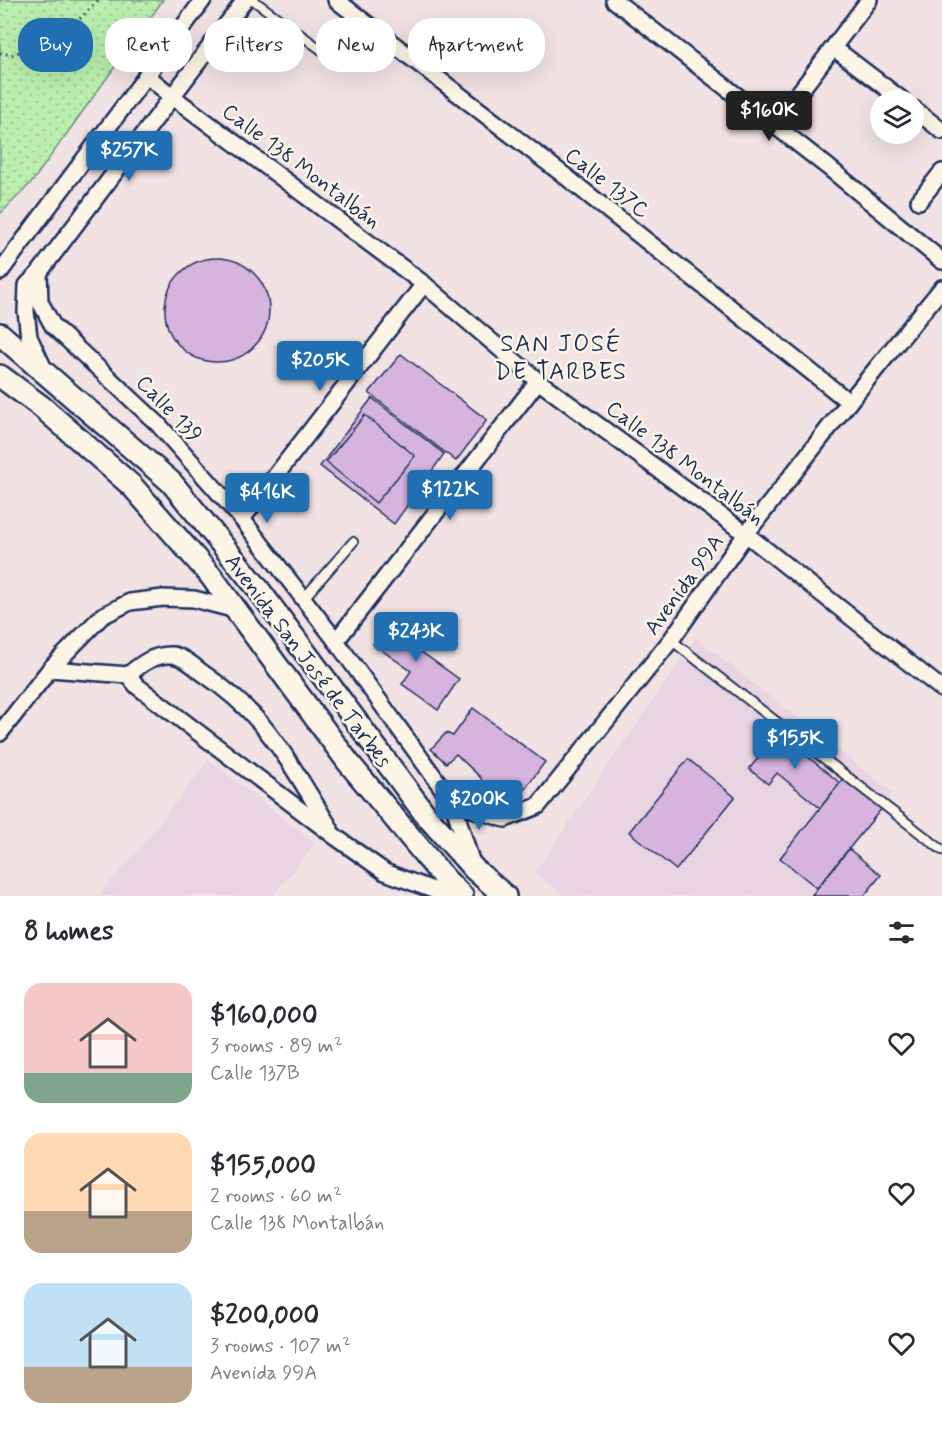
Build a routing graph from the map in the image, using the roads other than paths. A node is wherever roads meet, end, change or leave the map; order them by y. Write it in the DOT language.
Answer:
graph roads {
  1 [pos="203,0"];
  2 [pos="245,0"];
  3 [pos="254,0"];
  4 [pos="336,0"];
  5 [pos="614,0"];
  6 [pos="869,0"];
  7 [pos="316,46"];
  8 [pos="834,48"];
  9 [pos="146,75"];
  10 [pos="889,90"];
  11 [pos="173,97"];
  12 [pos="792,102"];
  13 [pos="924,117"];
  14 [pos="942,131"];
  15 [pos="942,172"];
  16 [pos="919,201"];
  17 [pos="942,261"];
  18 [pos="0,272"];
  19 [pos="39,273"];
  20 [pos="423,284"];
  21 [pos="942,288"];
  22 [pos="0,334"];
  23 [pos="45,372"];
  24 [pos="0,376"];
  25 [pos="538,381"];
  26 [pos="849,402"];
  27 [pos="242,519"];
  28 [pos="746,534"];
  29 [pos="353,542"];
  30 [pos="304,598"];
  31 [pos="236,610"];
  32 [pos="671,640"];
  33 [pos="336,641"];
  34 [pos="50,669"];
  35 [pos="128,675"];
  36 [pos="942,689"];
  37 [pos="0,733"];
  38 [pos="453,803"];
  39 [pos="337,838"];
  40 [pos="942,850"];
  41 [pos="474,869"];
  42 [pos="449,896"];
  43 [pos="462,896"];
  44 [pos="505,896"];
  1 -- 9 [label="street"];
  2 -- 11 [label="street"];
  3 -- 7 [label="lane"];
  4 -- 26 [label="street, Calle 137C"];
  5 -- 17 [label="street"];
  6 -- 8 [label="street"];
  8 -- 10 [label="street"];
  8 -- 12 [label="street"];
  9 -- 11 [label="street, Calle 138 Montalbán"];
  9 -- 18 [label="street"];
  11 -- 19 [label="street"];
  11 -- 20 [label="street, Calle 138 Montalbán"];
  13 -- 14 [label="street"];
  15 -- 16 [label="street"];
  19 -- 23 [label="street"];
  19 -- 27 [label="street, Calle 139"];
  20 -- 25 [label="street, Calle 138 Montalbán"];
  20 -- 27 [label="street"];
  21 -- 26 [label="street, Avenida 99A"];
  22 -- 23 [label="street, Avenida San José de Tarbes"];
  23 -- 41 [label="street, Avenida San José de Tarbes"];
  24 -- 31 [label="street, Avenida San José de Tarbes"];
  25 -- 28 [label="street, Calle 138 Montalbán"];
  25 -- 33 [label="street"];
  26 -- 28 [label="street, Avenida 99A"];
  27 -- 30 [label="street, Calle 139"];
  28 -- 32 [label="street, Avenida 99A"];
  28 -- 36 [label="street, Calle 138 Montalbán"];
  29 -- 30 [label="lane"];
  30 -- 33 [label="street, Calle 139"];
  31 -- 34 [label="street"];
  31 -- 43 [label="street, Avenida San José de Tarbes"];
  32 -- 38 [label="street, Avenida 99A"];
  32 -- 40 [label="lane"];
  33 -- 38 [label="street, Calle 139"];
  34 -- 35 [label="street"];
  34 -- 37 [label="street"];
  35 -- 39 [label="street"];
  35 -- 39 [label="street"];
  38 -- 41 [label="street, Calle 139"];
  39 -- 42 [label="street"];
  41 -- 44 [label="street, Avenida San José de Tarbes"];
}
